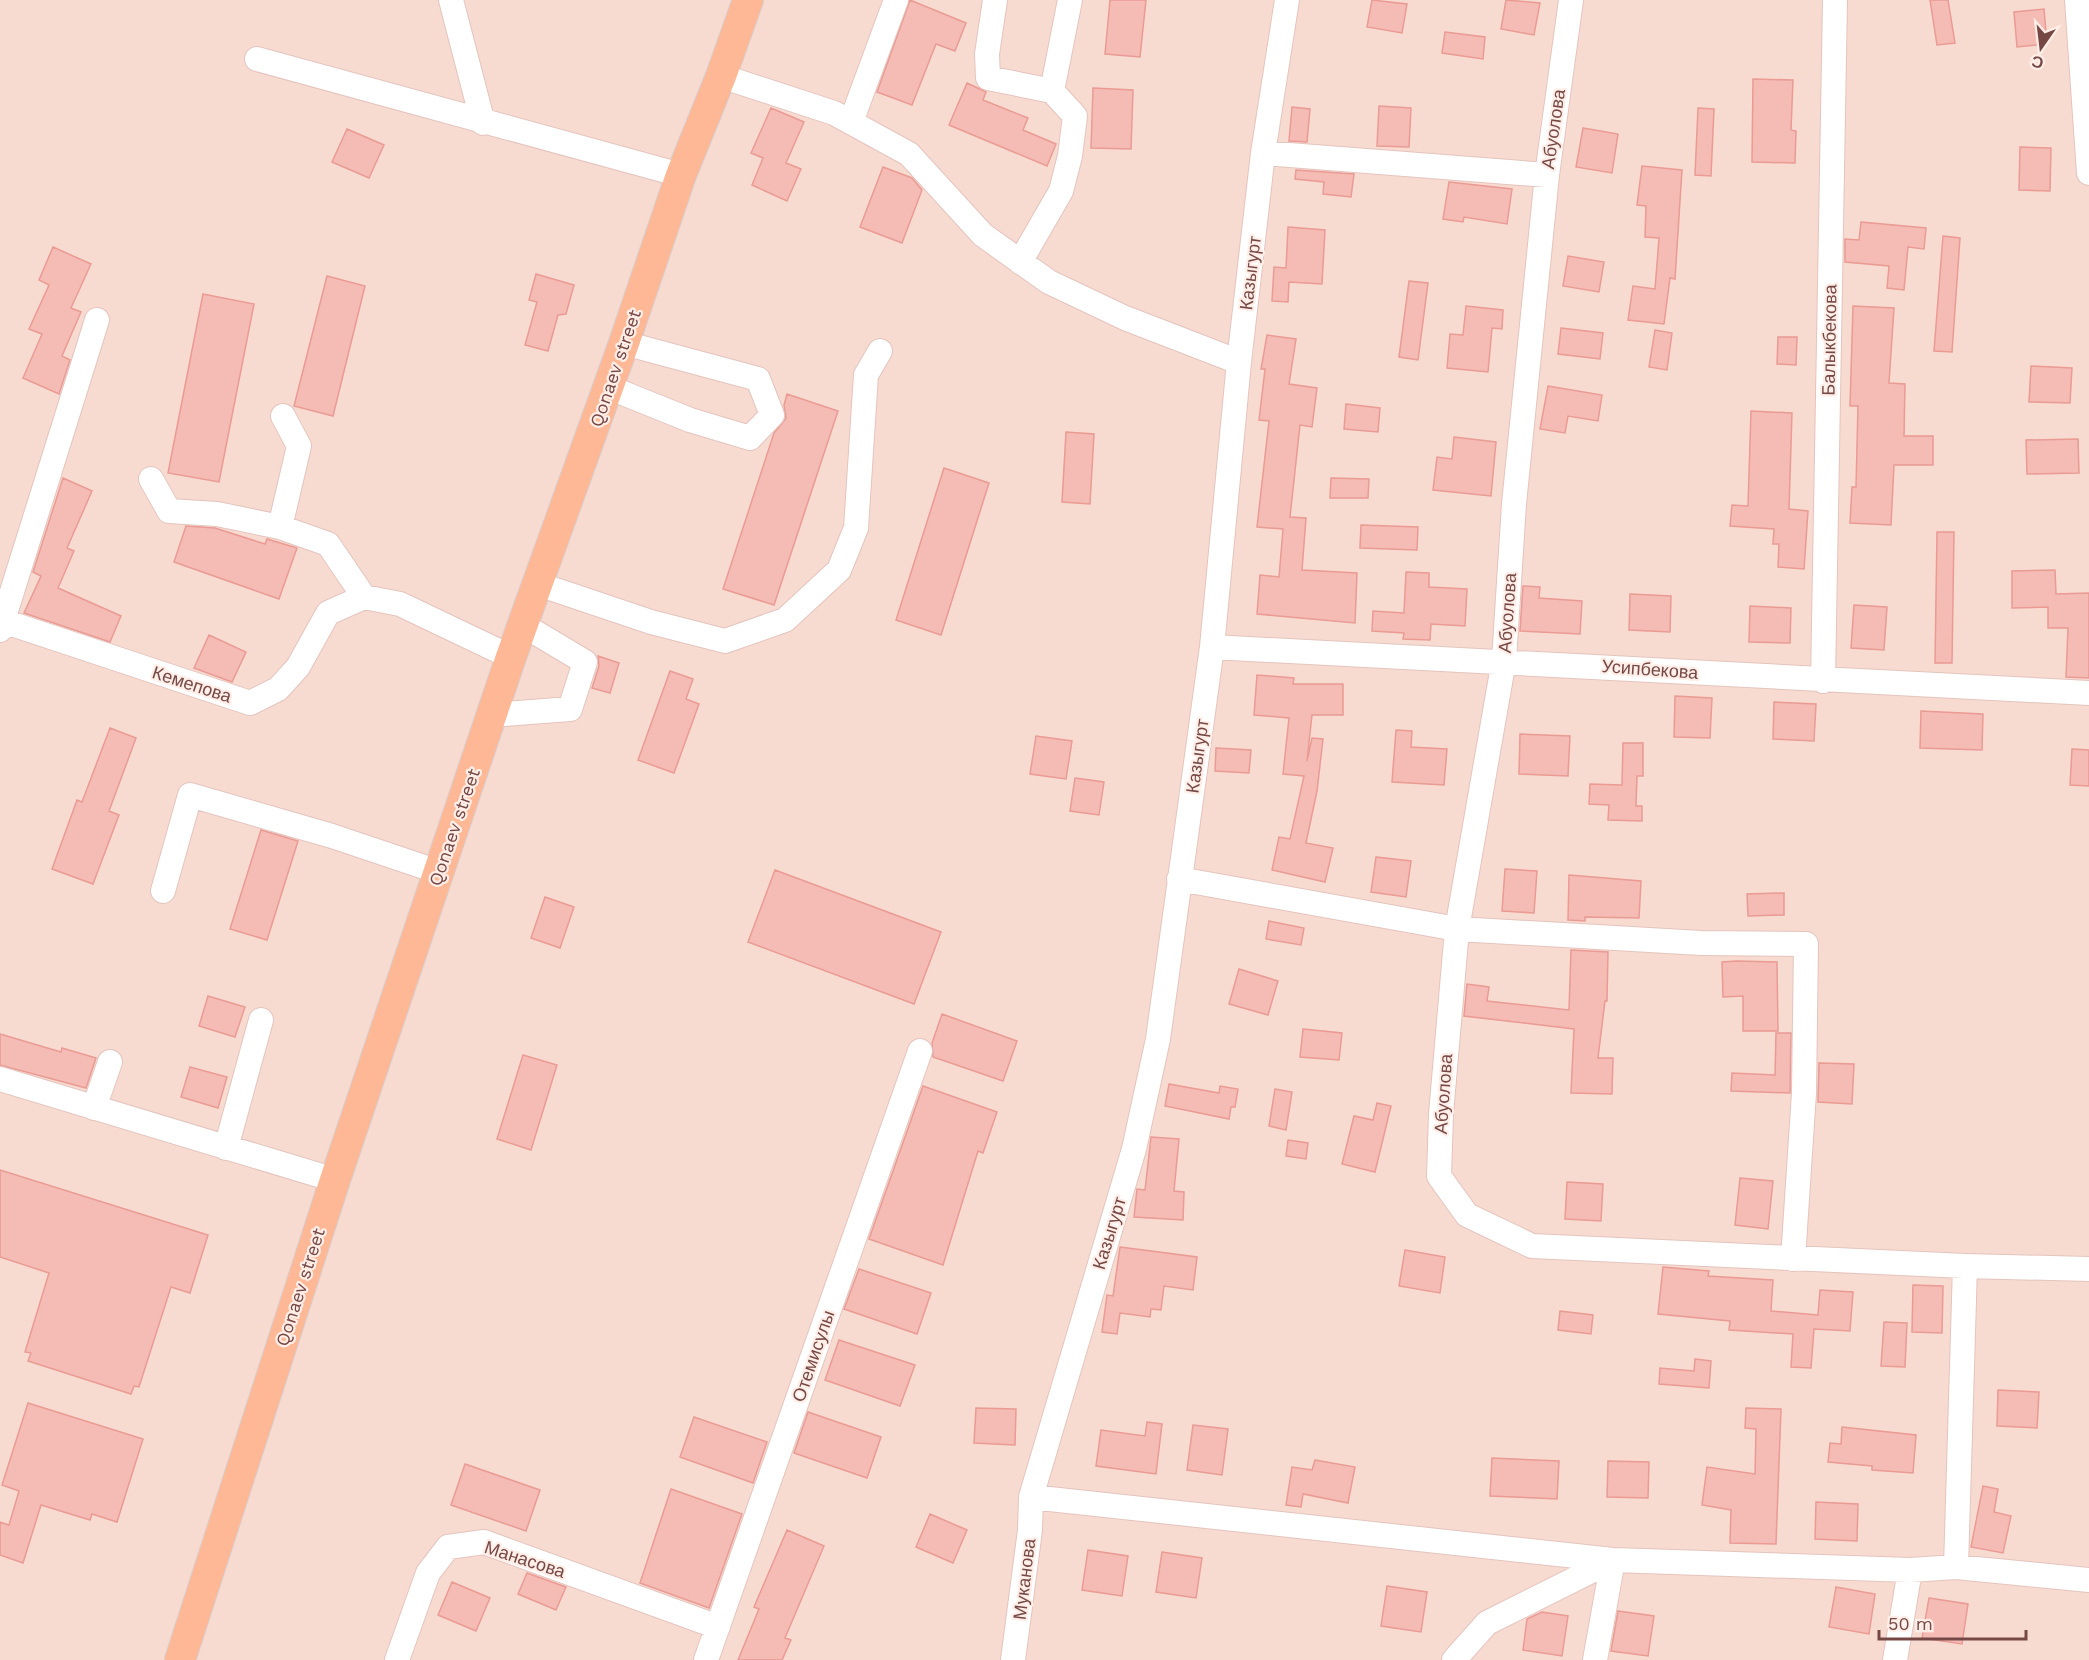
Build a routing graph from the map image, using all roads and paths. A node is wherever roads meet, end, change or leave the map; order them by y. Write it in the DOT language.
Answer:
graph roads {
  1 [pos="451,0"];
  2 [pos="748,0"];
  3 [pos="896,0"];
  4 [pos="994,0"];
  5 [pos="1070,0"];
  6 [pos="1287,0"];
  7 [pos="1571,0"];
  8 [pos="1835,0"];
  9 [pos="2077,0"];
  10 [pos="257,59"];
  11 [pos="721,76"];
  12 [pos="1052,91"];
  13 [pos="851,122"];
  14 [pos="483,123"];
  15 [pos="1263,153"];
  16 [pos="2089,173"];
  17 [pos="681,175"];
  18 [pos="1547,175"];
  19 [pos="1020,262"];
  20 [pos="97,320"];
  21 [pos="624,343"];
  22 [pos="880,351"];
  23 [pos="1239,362"];
  24 [pos="608,387"];
  25 [pos="284,416"];
  26 [pos="151,478"];
  27 [pos="280,527"];
  28 [pos="537,584"];
  29 [pos="364,597"];
  30 [pos="1,623"];
  31 [pos="523,625"];
  32 [pos="1212,647"];
  33 [pos="511,657"];
  34 [pos="1504,660"];
  35 [pos="1823,681"];
  36 [pos="2089,693"];
  37 [pos="492,715"];
  38 [pos="439,872"];
  39 [pos="1179,879"];
  40 [pos="163,891"];
  41 [pos="1457,929"];
  42 [pos="261,1020"];
  43 [pos="920,1051"];
  44 [pos="110,1062"];
  45 [pos="0,1079"];
  46 [pos="94,1108"];
  47 [pos="226,1148"];
  48 [pos="335,1180"];
  49 [pos="1793,1258"];
  50 [pos="1965,1266"];
  51 [pos="2089,1269"];
  52 [pos="1031,1497"];
  53 [pos="1613,1560"];
  54 [pos="1956,1567"];
  55 [pos="1910,1570"];
  56 [pos="2089,1580"];
  57 [pos="718,1627"];
  58 [pos="180,1660"];
  59 [pos="397,1660"];
  60 [pos="706,1660"];
  61 [pos="1013,1660"];
  62 [pos="1454,1660"];
  63 [pos="1595,1660"];
  64 [pos="1895,1660"];
  1 -- 14 [label="street"];
  2 -- 11 [label="main road, Qonaev street"];
  3 -- 13 [label="street"];
  4 -- 12 [label="street"];
  5 -- 12 [label="street"];
  6 -- 15 [label="street, Казыгурт"];
  7 -- 18 [label="street, Абуолова"];
  8 -- 35 [label="street, Балыкбекова"];
  9 -- 16 [label="street"];
  10 -- 14 [label="street"];
  11 -- 13 [label="street"];
  11 -- 17 [label="main road, Qonaev street"];
  12 -- 19 [label="street"];
  13 -- 19 [label="street"];
  14 -- 17 [label="street"];
  15 -- 18 [label="street"];
  15 -- 23 [label="street, Казыгурт"];
  17 -- 21 [label="main road, Qonaev street"];
  18 -- 34 [label="street, Абуолова"];
  19 -- 23 [label="street"];
  20 -- 30 [label="street"];
  21 -- 24 [label="main road, Qonaev street"];
  21 -- 24 [label="street"];
  22 -- 28 [label="street"];
  23 -- 32 [label="street, Казыгурт"];
  24 -- 28 [label="main road, Qonaev street"];
  25 -- 27 [label="street"];
  26 -- 27 [label="street"];
  27 -- 29 [label="street"];
  28 -- 31 [label="main road, Qonaev street"];
  29 -- 30 [label="street, Кемепова"];
  29 -- 33 [label="street"];
  31 -- 33 [label="main road, Qonaev street"];
  31 -- 37 [label="street"];
  32 -- 34 [label="street, Усипбекова"];
  32 -- 39 [label="street, Казыгурт"];
  33 -- 37 [label="main road, Qonaev street"];
  34 -- 35 [label="street, Усипбекова"];
  34 -- 41 [label="street, Абуолова"];
  35 -- 36 [label="street, Усипбекова"];
  37 -- 38 [label="main road, Qonaev street"];
  38 -- 40 [label="street"];
  38 -- 48 [label="main road, Qonaev street"];
  39 -- 41 [label="street"];
  39 -- 52 [label="street, Казыгурт"];
  41 -- 49 [label="street, Абуолова"];
  41 -- 49 [label="street"];
  42 -- 47 [label="street"];
  43 -- 57 [label="street, Отемисулы"];
  44 -- 46 [label="street"];
  45 -- 46 [label="street"];
  46 -- 47 [label="street"];
  47 -- 48 [label="street"];
  48 -- 58 [label="main road, Qonaev street"];
  49 -- 50 [label="street"];
  50 -- 51 [label="street"];
  50 -- 54 [label="street"];
  52 -- 53 [label="street"];
  52 -- 61 [label="street, Муканова"];
  53 -- 55 [label="street"];
  53 -- 62 [label="street"];
  53 -- 63 [label="street"];
  54 -- 55 [label="street"];
  54 -- 56 [label="street"];
  55 -- 64 [label="street"];
  57 -- 59 [label="street, Манасова"];
  57 -- 60 [label="street, Отемисулы"];
}
